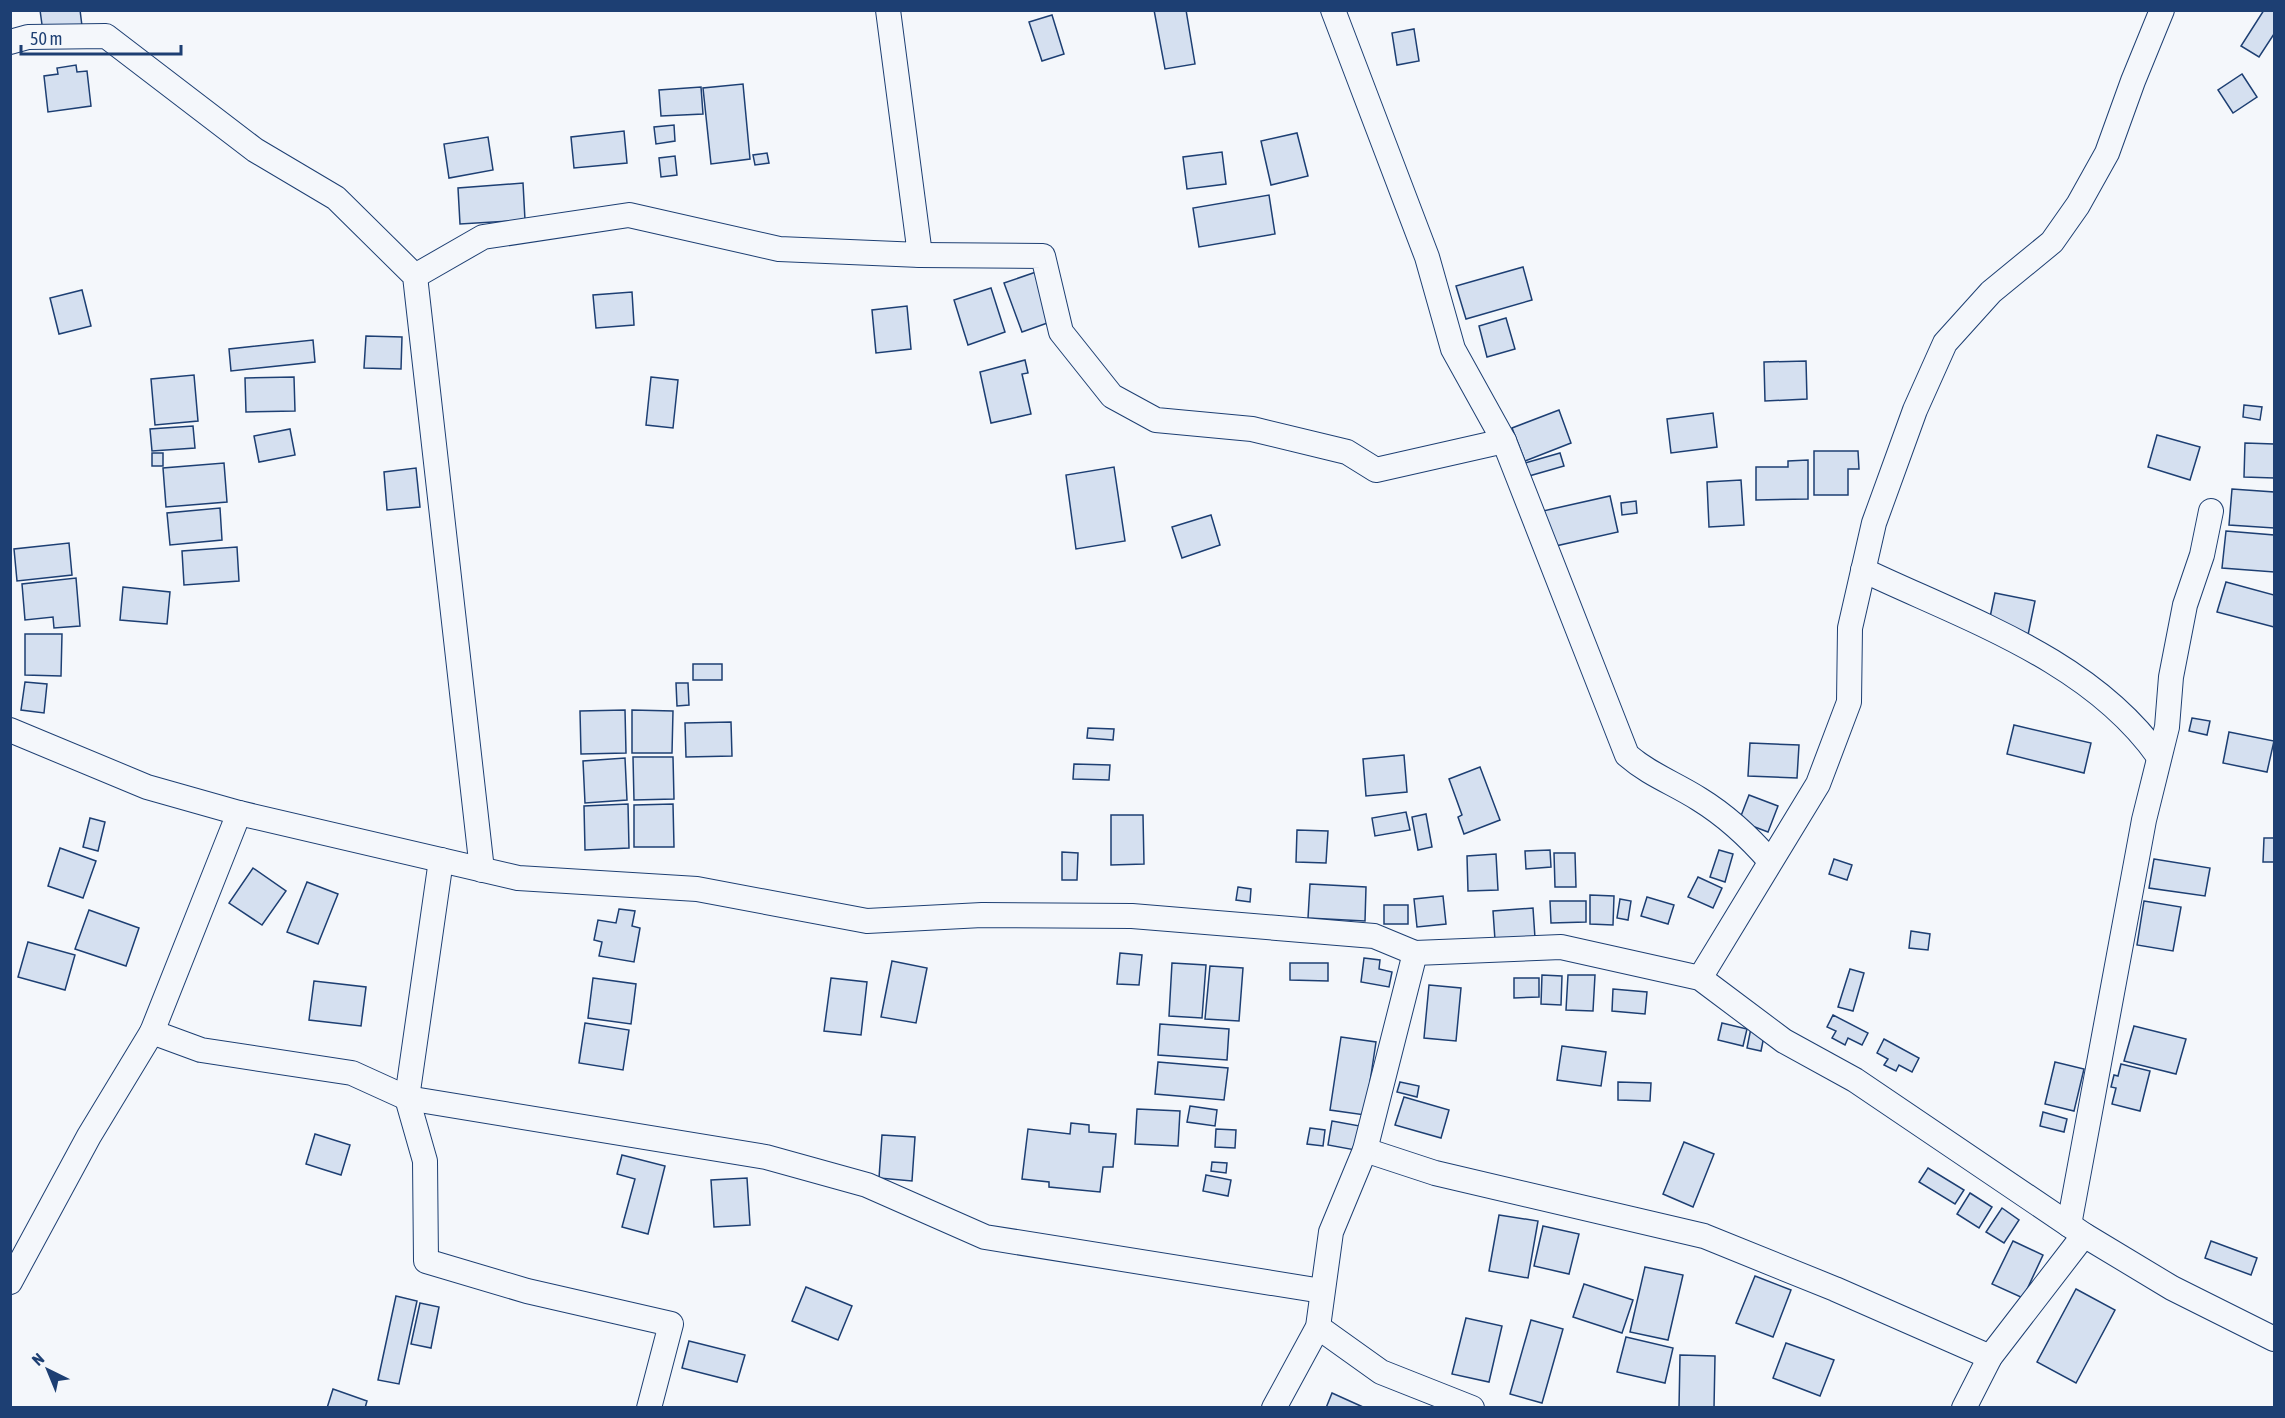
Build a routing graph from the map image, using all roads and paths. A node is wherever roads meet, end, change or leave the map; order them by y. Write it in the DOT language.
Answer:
graph roads {
  1 [pos="888,10"];
  2 [pos="1333,10"];
  3 [pos="2162,10"];
  4 [pos="10,42"];
  5 [pos="920,255"];
  6 [pos="415,276"];
  7 [pos="1504,441"];
  8 [pos="2211,511"];
  9 [pos="1863,570"];
  10 [pos="10,730"];
  11 [pos="2159,757"];
  12 [pos="239,813"];
  13 [pos="441,860"];
  14 [pos="1770,861"];
  15 [pos="482,870"];
  16 [pos="1415,953"];
  17 [pos="1700,978"];
  18 [pos="152,1032"];
  19 [pos="408,1098"];
  20 [pos="1365,1150"];
  21 [pos="2077,1230"];
  22 [pos="10,1282"];
  23 [pos="1322,1291"];
  24 [pos="1317,1327"];
  25 [pos="2274,1339"];
  26 [pos="1990,1357"];
  27 [pos="649,1407"];
  28 [pos="1275,1407"];
  29 [pos="1472,1407"];
  30 [pos="1964,1407"];
  1 -- 5 [label="street"];
  2 -- 7 [label="street"];
  3 -- 9 [label="street"];
  4 -- 6 [label="street"];
  5 -- 6 [label="street"];
  5 -- 7 [label="street"];
  6 -- 15 [label="street"];
  7 -- 14 [label="street"];
  8 -- 11 [label="street"];
  9 -- 11 [label="street"];
  9 -- 14 [label="street"];
  10 -- 12 [label="street"];
  11 -- 21 [label="street"];
  12 -- 13 [label="street"];
  12 -- 18 [label="street"];
  13 -- 15 [label="street"];
  13 -- 19 [label="street"];
  14 -- 17 [label="street"];
  15 -- 16 [label="street"];
  16 -- 17 [label="street"];
  16 -- 20 [label="street"];
  17 -- 21 [label="street"];
  18 -- 19 [label="street"];
  18 -- 22 [label="street"];
  19 -- 23 [label="street"];
  19 -- 27 [label="street"];
  20 -- 23 [label="street"];
  20 -- 26 [label="street"];
  21 -- 25 [label="street"];
  21 -- 26 [label="street"];
  23 -- 24 [label="street"];
  24 -- 28 [label="street"];
  24 -- 29 [label="street"];
  26 -- 30 [label="street"];
}
